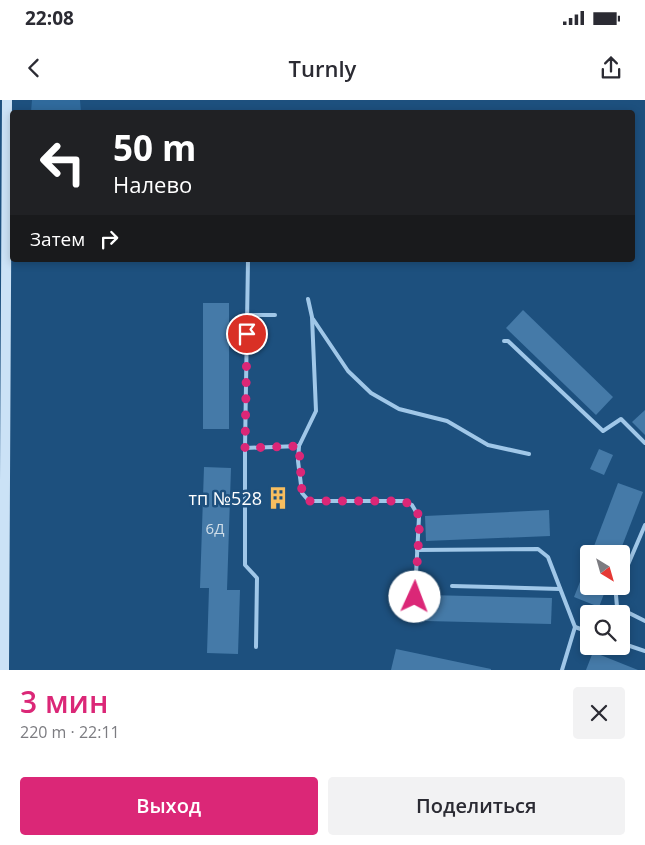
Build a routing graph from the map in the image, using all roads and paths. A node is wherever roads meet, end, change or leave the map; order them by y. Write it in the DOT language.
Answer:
graph roads {
  1 [pos="7,100"];
  2 [pos="248,262"];
  3 [pos="308,299"];
  4 [pos="247,315"];
  5 [pos="274,315"];
  6 [pos="312,317"];
  7 [pos="504,341"];
  8 [pos="645,443"];
  9 [pos="299,446"];
  10 [pos="245,448"];
  11 [pos="529,454"];
  12 [pos="645,525"];
  13 [pos="416,550"];
  14 [pos="630,560"];
  15 [pos="452,586"];
  16 [pos="560,589"];
  17 [pos="616,595"];
  18 [pos="414,612"];
  19 [pos="645,621"];
  20 [pos="575,628"];
  21 [pos="580,629"];
  22 [pos="630,646"];
  23 [pos="256,647"];
  24 [pos="645,651"];
  25 [pos="4,670"];
  26 [pos="562,670"];
  1 -- 25 [label="main road"];
  2 -- 4 [label="lane"];
  3 -- 6 [label="lane"];
  4 -- 5 [label="lane"];
  4 -- 10 [label="lane"];
  6 -- 9 [label="lane"];
  6 -- 11 [label="lane"];
  7 -- 8 [label="lane"];
  9 -- 10 [label="lane"];
  9 -- 13 [label="lane"];
  10 -- 23 [label="lane"];
  12 -- 14 [label="lane"];
  13 -- 16 [label="lane"];
  13 -- 18 [label="lane"];
  15 -- 16 [label="lane"];
  16 -- 20 [label="lane"];
  17 -- 19 [label="lane"];
  20 -- 21 [label="lane"];
  20 -- 26 [label="lane"];
  22 -- 24 [label="lane"];
}
